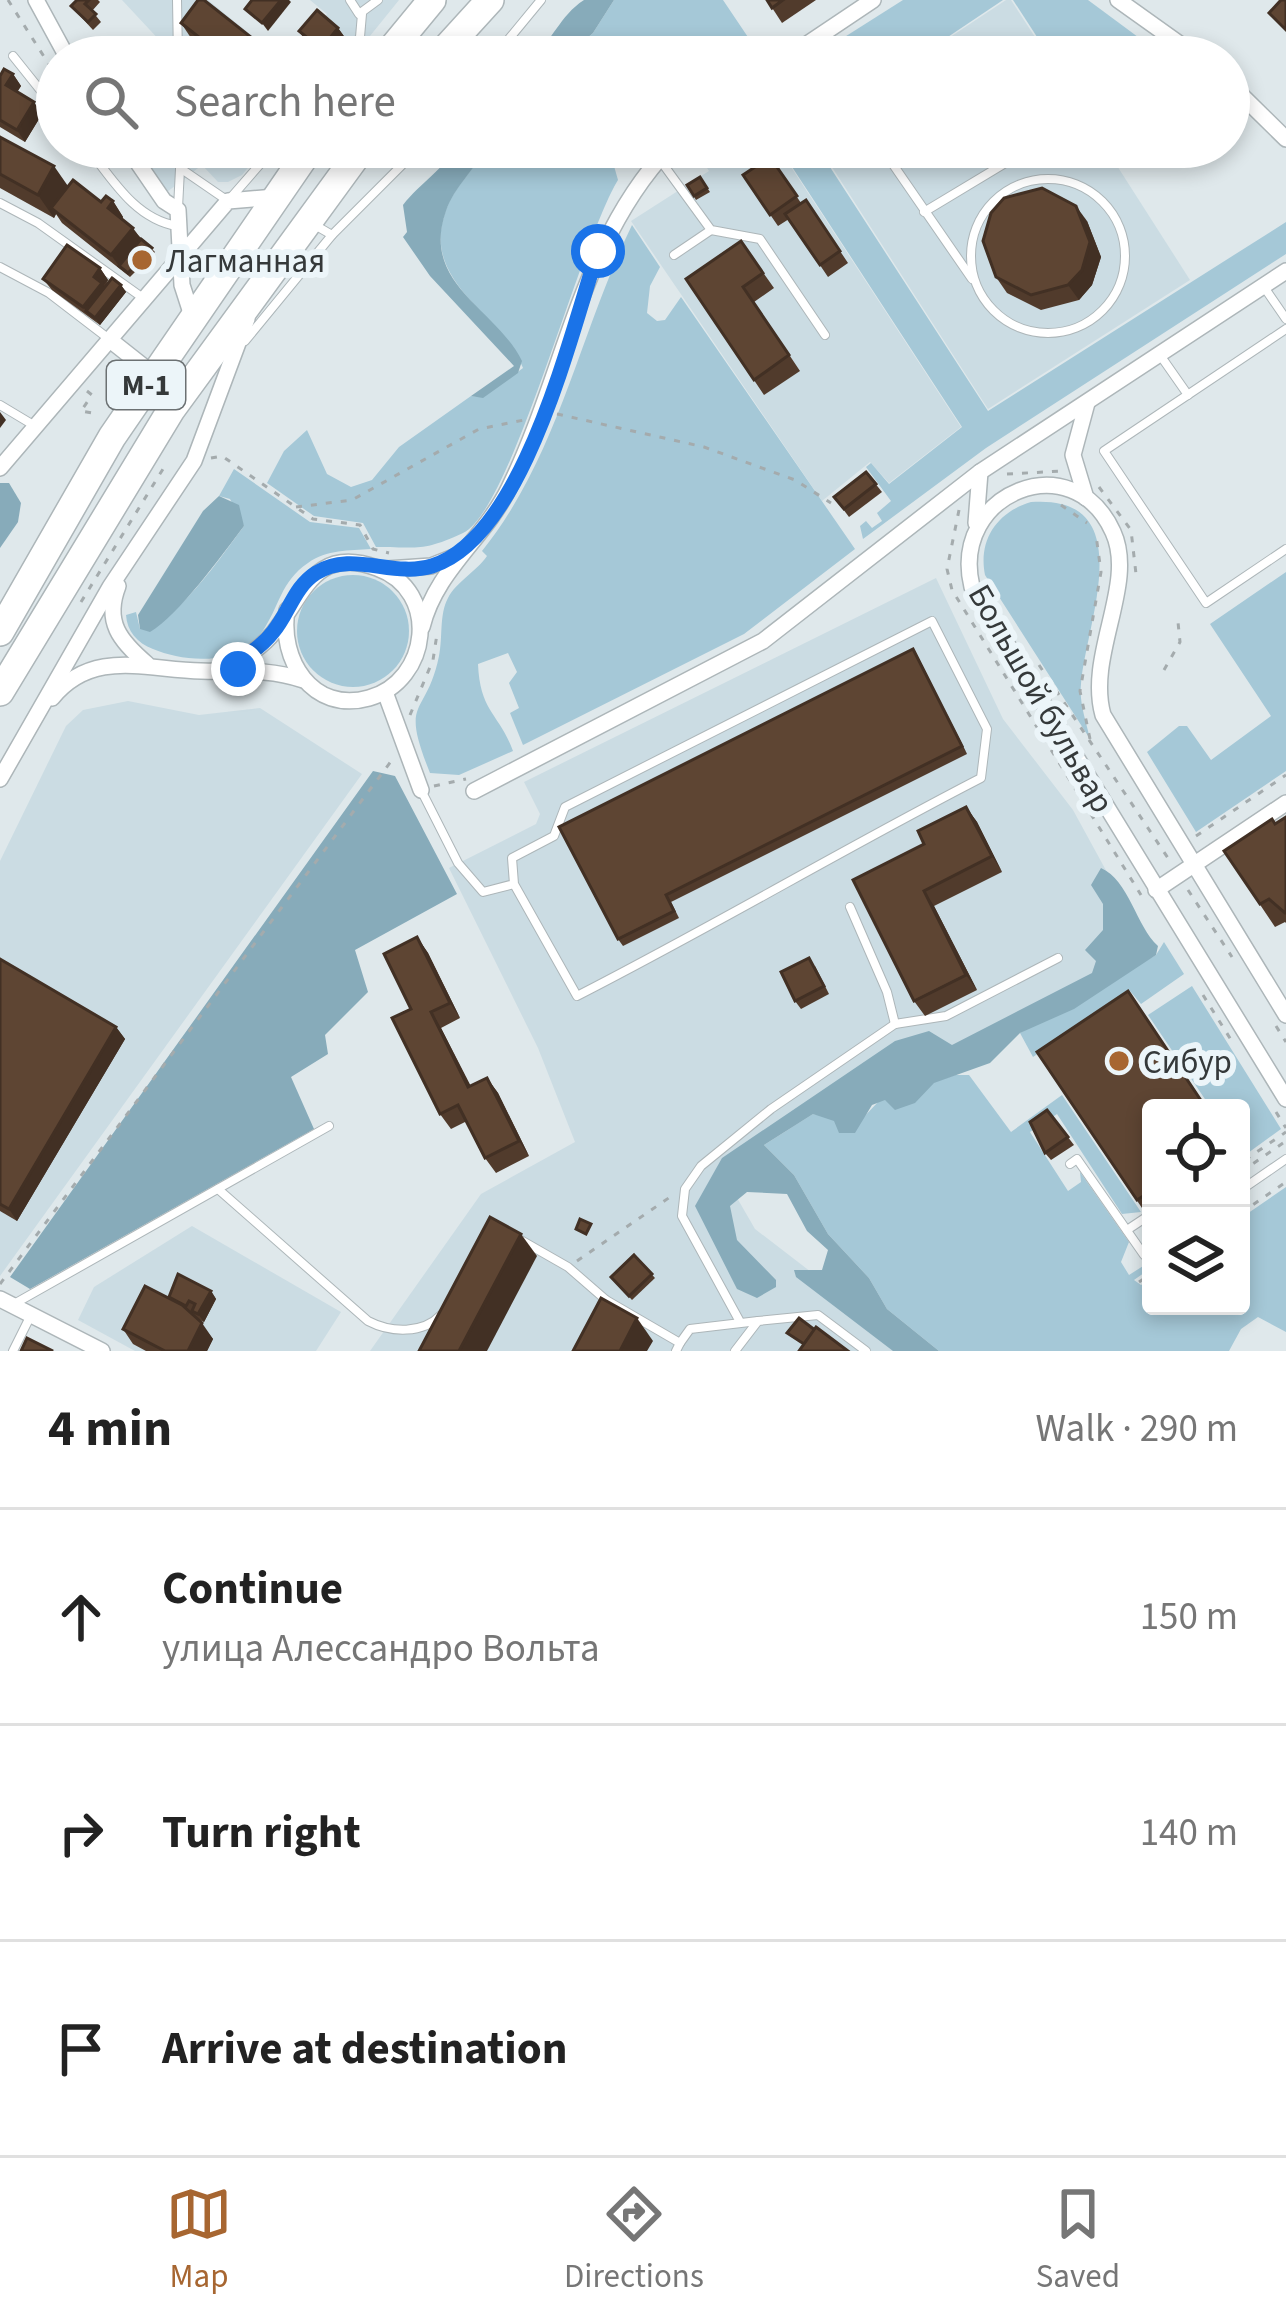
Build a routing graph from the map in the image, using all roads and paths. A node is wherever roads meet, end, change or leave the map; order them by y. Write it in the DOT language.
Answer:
graph roads {
  1 [pos="8,0"];
  2 [pos="36,0"];
  3 [pos="177,0"];
  4 [pos="350,0"];
  5 [pos="378,0"];
  6 [pos="432,0"];
  7 [pos="490,0"];
  8 [pos="541,0"];
  9 [pos="873,0"];
  10 [pos="1118,0"];
  11 [pos="362,14"];
  12 [pos="56,36"];
  13 [pos="178,36"];
  14 [pos="360,36"];
  15 [pos="402,36"];
  16 [pos="456,36"];
  17 [pos="511,36"];
  18 [pos="819,36"];
  19 [pos="1169,36"];
  20 [pos="36,44"];
  21 [pos="13,56"];
  22 [pos="36,85"];
  23 [pos="1250,103"];
  24 [pos="1286,139"];
  25 [pos="105,168"];
  26 [pos="141,168"];
  27 [pos="181,168"];
  28 [pos="256,168"];
  29 [pos="296,168"];
  30 [pos="347,168"];
  31 [pos="399,168"];
  32 [pos="655,168"];
  33 [pos="674,168"];
  34 [pos="895,168"];
  35 [pos="997,168"];
  36 [pos="274,197"];
  37 [pos="228,201"];
  38 [pos="0,203"];
  39 [pos="924,212"];
  40 [pos="178,218"];
  41 [pos="307,220"];
  42 [pos="711,230"];
  43 [pos="332,236"];
  44 [pos="180,255"];
  45 [pos="674,255"];
  46 [pos="0,267"];
  47 [pos="1286,271"];
  48 [pos="975,283"];
  49 [pos="258,284"];
  50 [pos="1263,286"];
  51 [pos="144,299"];
  52 [pos="192,316"];
  53 [pos="1286,319"];
  54 [pos="1286,329"];
  55 [pos="825,335"];
  56 [pos="110,340"];
  57 [pos="236,351"];
  58 [pos="1159,354"];
  59 [pos="153,374"];
  60 [pos="76,384"];
  61 [pos="1188,395"];
  62 [pos="1088,401"];
  63 [pos="0,405"];
  64 [pos="92,413"];
  65 [pos="542,419"];
  66 [pos="36,427"];
  67 [pos="209,458"];
  68 [pos="0,468"];
  69 [pos="163,469"];
  70 [pos="980,472"];
  71 [pos="1086,498"];
  72 [pos="1053,502"];
  73 [pos="831,503"];
  74 [pos="296,507"];
  75 [pos="974,532"];
  76 [pos="374,549"];
  77 [pos="1286,550"];
  78 [pos="464,552"];
  79 [pos="382,569"];
  80 [pos="123,573"];
  81 [pos="81,602"];
  82 [pos="287,610"];
  83 [pos="1178,622"];
  84 [pos="422,627"];
  85 [pos="0,632"];
  86 [pos="1035,659"];
  87 [pos="147,664"];
  88 [pos="222,670"];
  89 [pos="1164,670"];
  90 [pos="303,680"];
  91 [pos="0,692"];
  92 [pos="386,692"];
  93 [pos="32,724"];
  94 [pos="1090,740"];
  95 [pos="393,758"];
  96 [pos="1286,775"];
  97 [pos="0,778"];
  98 [pos="421,790"];
  99 [pos="474,791"];
  100 [pos="1286,803"];
  101 [pos="1195,837"];
  102 [pos="1174,851"];
  103 [pos="1167,856"];
  104 [pos="1157,862"];
  105 [pos="1171,863"];
  106 [pos="1194,866"];
  107 [pos="514,884"];
  108 [pos="1156,890"];
  109 [pos="1199,890"];
  110 [pos="1183,901"];
  111 [pos="850,907"];
  112 [pos="1058,958"];
  113 [pos="1286,1015"];
  114 [pos="895,1024"];
  115 [pos="1286,1100"];
  116 [pos="329,1126"];
  117 [pos="1286,1132"];
  118 [pos="1286,1141"];
  119 [pos="1250,1157"];
  120 [pos="1286,1159"];
  121 [pos="1070,1164"];
  122 [pos="1250,1167"];
  123 [pos="1250,1183"];
  124 [pos="1286,1183"];
  125 [pos="218,1189"];
  126 [pos="685,1189"];
  127 [pos="1250,1207"];
  128 [pos="1142,1220"];
  129 [pos="1127,1230"];
  130 [pos="506,1232"];
  131 [pos="1142,1252"];
  132 [pos="568,1267"];
  133 [pos="1142,1280"];
  134 [pos="1139,1282"];
  135 [pos="0,1284"];
  136 [pos="452,1296"];
  137 [pos="606,1300"];
  138 [pos="7,1302"];
  139 [pos="32,1315"];
  140 [pos="596,1317"];
  141 [pos="739,1320"];
  142 [pos="758,1321"];
  143 [pos="678,1347"];
  144 [pos="13,1351"];
  145 [pos="102,1351"];
  146 [pos="735,1351"];
  147 [pos="866,1351"];
  1 -- 20 [label="path"];
  2 -- 12 [label="street"];
  3 -- 13 [label="lane"];
  4 -- 11 [label="lane"];
  5 -- 11 [label="lane"];
  6 -- 15 [label="highway"];
  7 -- 16 [label="highway"];
  8 -- 17 [label="lane"];
  9 -- 18 [label="street"];
  10 -- 19 [label="street"];
  11 -- 14 [label="lane"];
  21 -- 22 [label="lane"];
  23 -- 24 [label="street"];
  25 -- 40 [label="lane"];
  26 -- 40 [label="street"];
  27 -- 37 [label="lane"];
  27 -- 40 [label="lane"];
  28 -- 37 [label="lane"];
  29 -- 36 [label="highway, М-1"];
  30 -- 41 [label="highway, М-1"];
  31 -- 43 [label="lane"];
  32 -- 65 [label="street"];
  33 -- 42 [label="lane"];
  34 -- 39 [label="lane"];
  35 -- 39 [label="lane"];
  36 -- 37 [label="street"];
  36 -- 52 [label="highway, М-1"];
  37 -- 44 [label="street"];
  38 -- 51 [label="lane"];
  39 -- 48 [label="lane"];
  40 -- 44 [label="street"];
  41 -- 43 [label="lane"];
  41 -- 49 [label="highway, М-1"];
  42 -- 45 [label="lane"];
  42 -- 55 [label="lane"];
  43 -- 57 [label="lane"];
  44 -- 51 [label="street"];
  44 -- 52 [label="street"];
  46 -- 56 [label="lane"];
  47 -- 50 [label="street"];
  48 -- 48 [label="lane"];
  49 -- 57 [label="street"];
  49 -- 91 [label="highway, М-1"];
  50 -- 53 [label="lane"];
  50 -- 58 [label="street"];
  51 -- 56 [label="street"];
  52 -- 59 [label="highway, М-1"];
  54 -- 61 [label="lane"];
  56 -- 59 [label="street"];
  56 -- 60 [label="street"];
  57 -- 80 [label="street"];
  58 -- 61 [label="lane"];
  58 -- 62 [label="street"];
  59 -- 85 [label="highway, М-1"];
  60 -- 64 [label="path"];
  60 -- 66 [label="street"];
  61 -- 77 [label="lane"];
  62 -- 70 [label="street"];
  62 -- 71 [label="street"];
  63 -- 66 [label="lane"];
  65 -- 73 [label="path"];
  65 -- 74 [label="path"];
  65 -- 78 [label="street"];
  66 -- 68 [label="street"];
  67 -- 74 [label="path"];
  69 -- 81 [label="path"];
  70 -- 75 [label="street"];
  70 -- 99 [label="street"];
  71 -- 75 [label="street, Большой бульвар"];
  71 -- 106 [label="street, Большой бульвар"];
  72 -- 94 [label="path"];
  74 -- 76 [label="path"];
  75 -- 108 [label="street, Большой бульвар"];
  78 -- 79 [label="street"];
  78 -- 84 [label="street"];
  79 -- 82 [label="street"];
  79 -- 84 [label="street"];
  80 -- 87 [label="street"];
  80 -- 93 [label="street"];
  82 -- 88 [label="street"];
  82 -- 90 [label="street"];
  83 -- 89 [label="path"];
  84 -- 92 [label="street"];
  86 -- 94 [label="path"];
  87 -- 88 [label="street"];
  87 -- 93 [label="street"];
  88 -- 90 [label="street"];
  90 -- 92 [label="street"];
  92 -- 98 [label="street"];
  93 -- 97 [label="street"];
  94 -- 103 [label="path"];
  95 -- 135 [label="path"];
  96 -- 101 [label="path"];
  98 -- 107 [label="lane"];
  100 -- 106 [label="street"];
  102 -- 103 [label="path"];
  103 -- 104 [label="path"];
  103 -- 105 [label="path"];
  106 -- 108 [label="street"];
  106 -- 113 [label="street, Большой бульвар"];
  107 -- 107 [label="lane"];
  108 -- 115 [label="street, Большой бульвар"];
  109 -- 110 [label="path"];
  111 -- 114 [label="lane"];
  112 -- 114 [label="lane"];
  114 -- 126 [label="lane"];
  116 -- 125 [label="lane"];
  117 -- 119 [label="path"];
  118 -- 122 [label="path"];
  120 -- 123 [label="lane"];
  121 -- 129 [label="lane"];
  124 -- 127 [label="path"];
  125 -- 136 [label="lane"];
  125 -- 138 [label="lane"];
  126 -- 132 [label="path"];
  126 -- 141 [label="lane"];
  128 -- 129 [label="lane"];
  129 -- 131 [label="lane"];
  130 -- 132 [label="lane"];
  132 -- 137 [label="lane"];
  133 -- 134 [label="path"];
  137 -- 140 [label="lane"];
  137 -- 143 [label="lane"];
  138 -- 139 [label="street"];
  139 -- 144 [label="lane"];
  139 -- 145 [label="street"];
  141 -- 142 [label="lane"];
  141 -- 143 [label="lane"];
  142 -- 146 [label="lane"];
  142 -- 147 [label="lane"];
}
